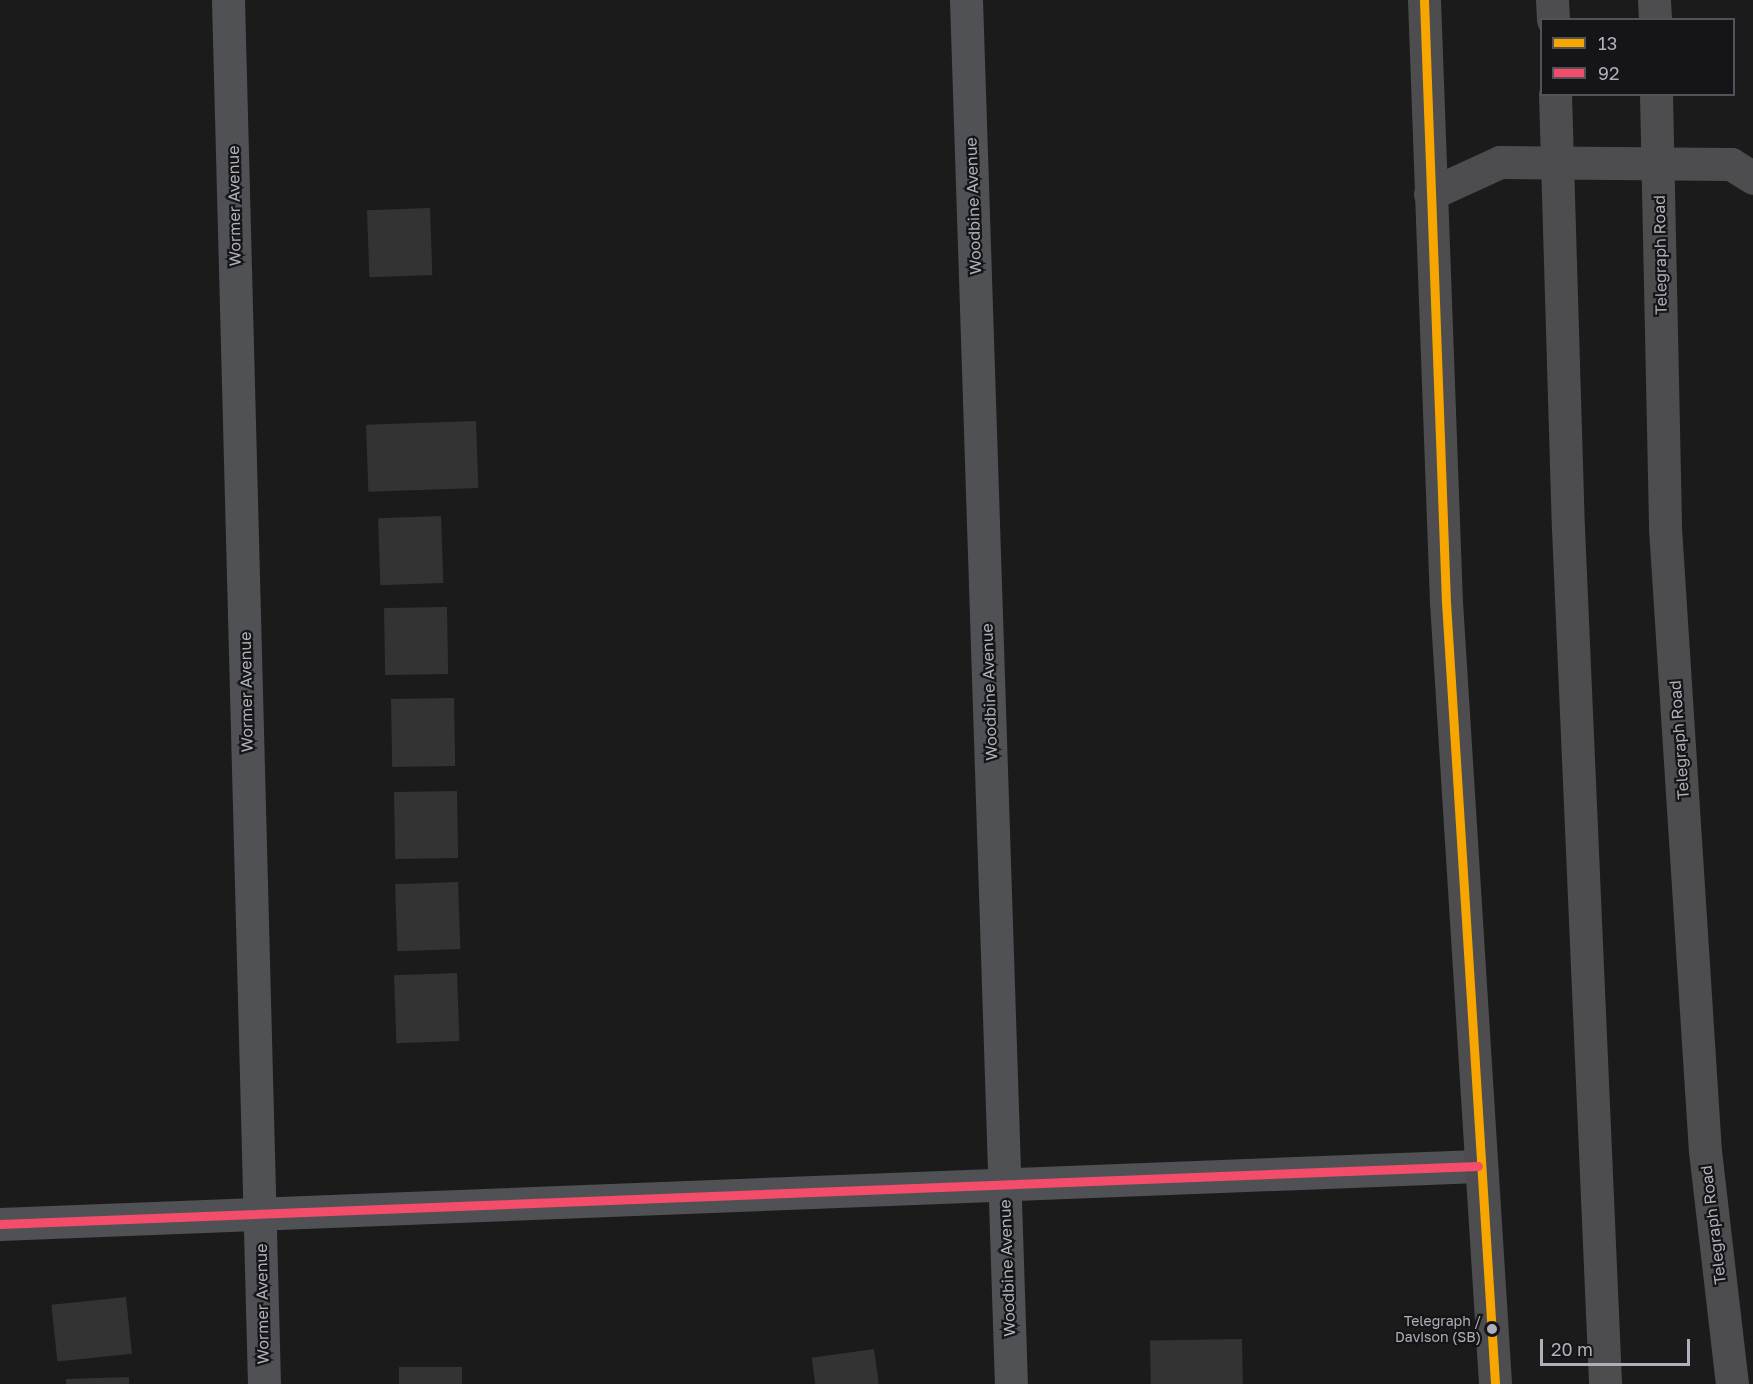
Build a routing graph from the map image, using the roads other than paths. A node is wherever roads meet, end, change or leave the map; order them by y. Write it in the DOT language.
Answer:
graph roads {
  1 [pos="228,0"];
  2 [pos="966,0"];
  3 [pos="1424,0"];
  4 [pos="1552,0"];
  5 [pos="1654,0"];
  6 [pos="1553,18"];
  7 [pos="1655,18"];
  8 [pos="1555,96"];
  9 [pos="1656,96"];
  10 [pos="1753,178"];
  11 [pos="1430,194"];
  12 [pos="1478,1166"];
  13 [pos="1004,1183"];
  14 [pos="260,1215"];
  15 [pos="0,1224"];
  16 [pos="264,1384"];
  17 [pos="1011,1384"];
  18 [pos="1495,1384"];
  19 [pos="1605,1384"];
  20 [pos="1732,1384"];
  1 -- 14 [label="street, Wormer Avenue"];
  2 -- 13 [label="street, Woodbine Avenue"];
  3 -- 11 [label="main road"];
  4 -- 6 [label="main road"];
  5 -- 7 [label="main road"];
  8 -- 19 [label="main road, bridge"];
  9 -- 20 [label="main road, Telegraph Road, bridge"];
  10 -- 11 [label="main road"];
  11 -- 12 [label="main road"];
  12 -- 13 [label="street"];
  12 -- 18 [label="main road"];
  13 -- 14 [label="street"];
  13 -- 17 [label="street, Woodbine Avenue"];
  14 -- 15 [label="street"];
  14 -- 16 [label="street, Wormer Avenue"];
}
